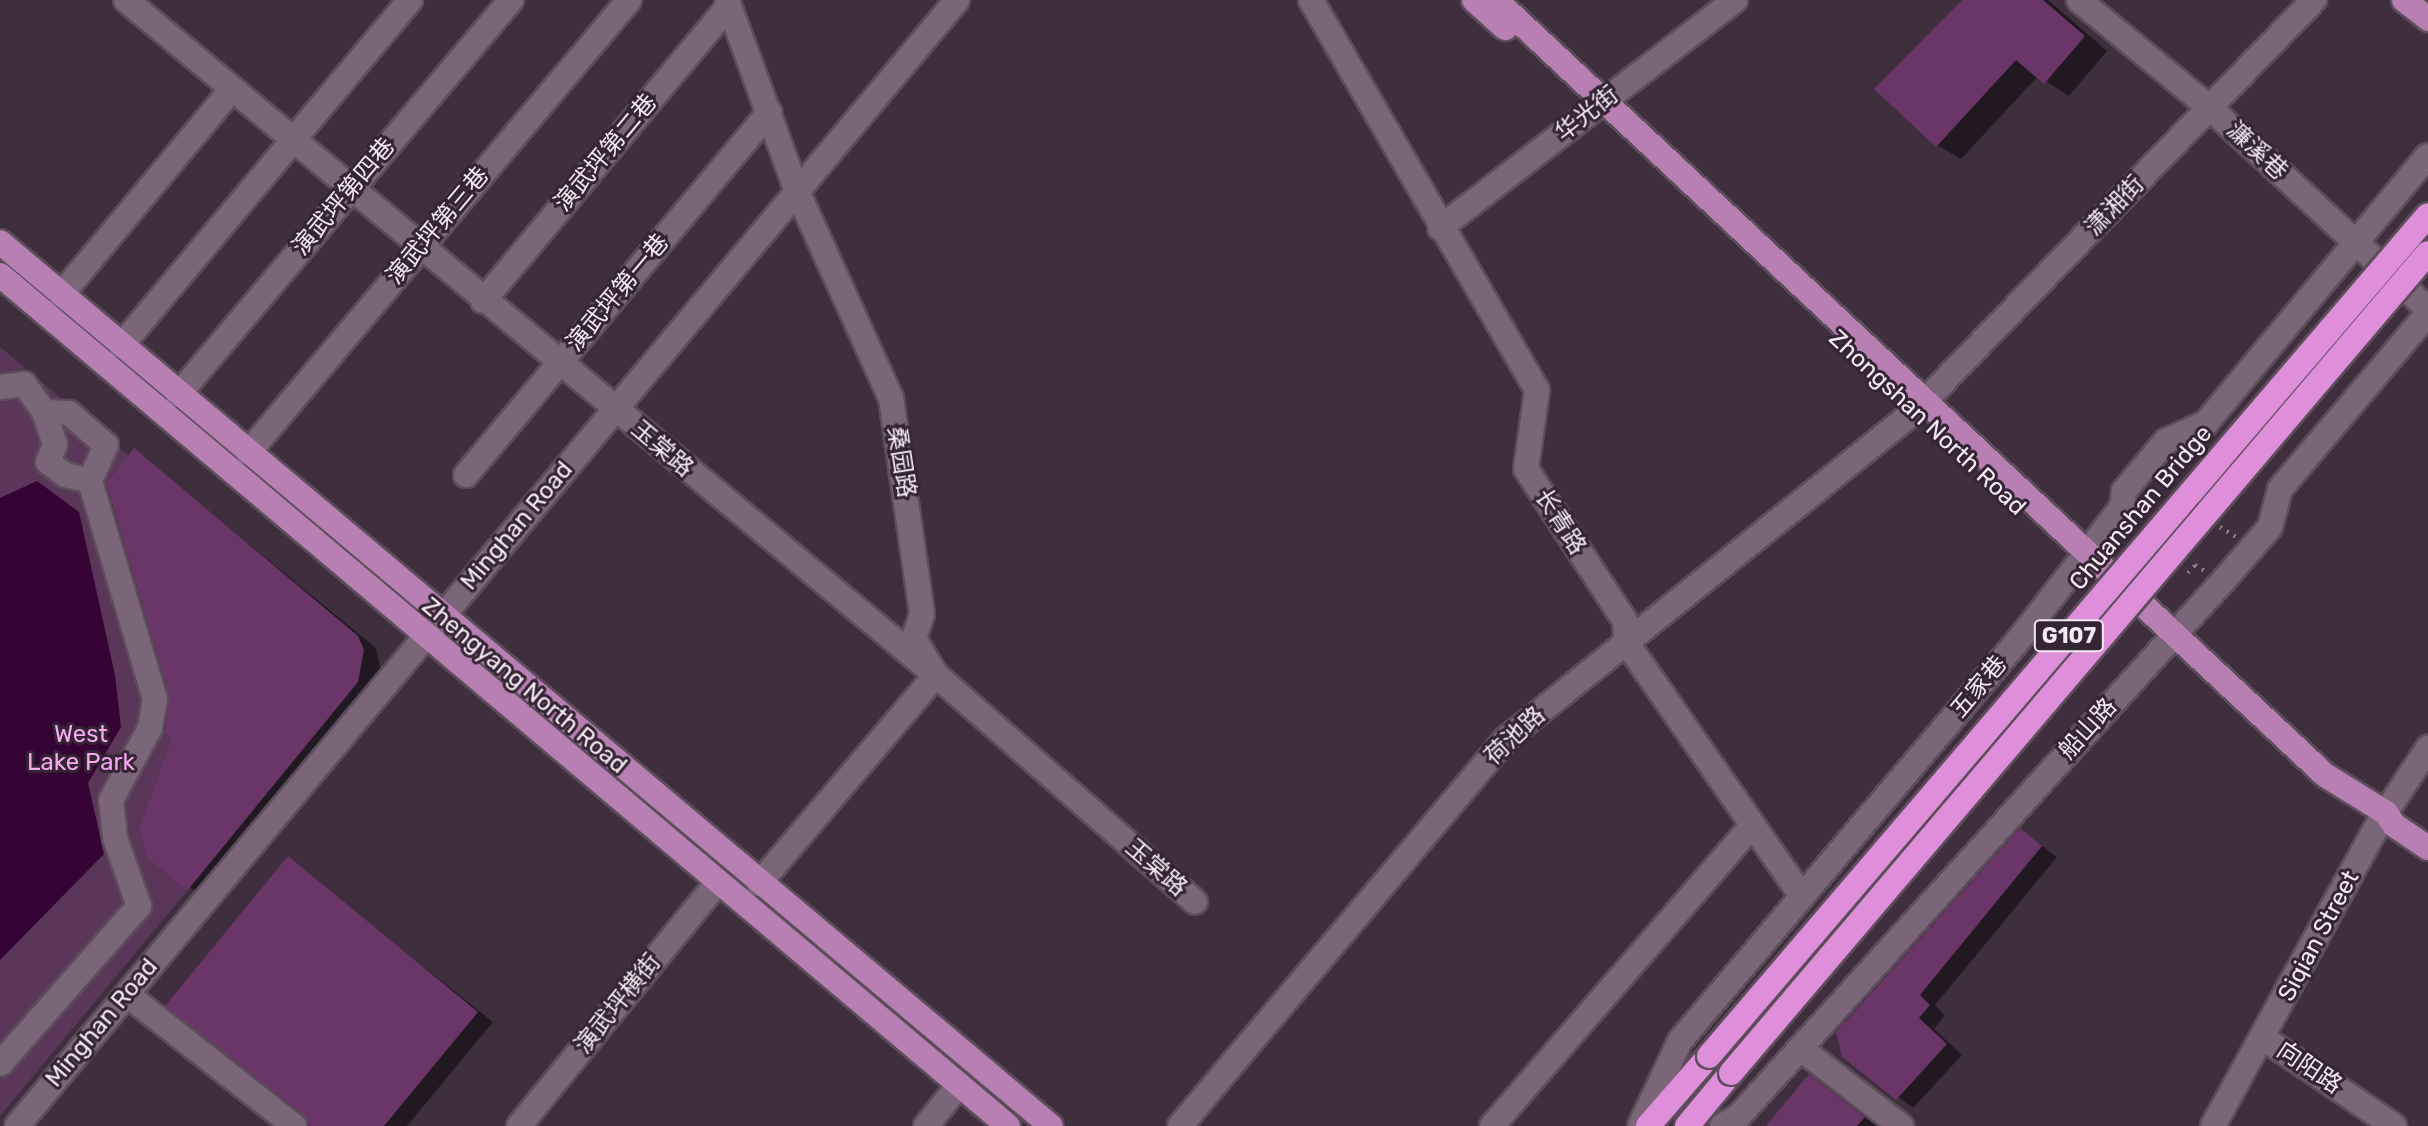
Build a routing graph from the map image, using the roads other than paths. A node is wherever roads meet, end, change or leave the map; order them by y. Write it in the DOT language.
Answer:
graph roads {
  1 [pos="126,0"];
  2 [pos="410,0"];
  3 [pos="629,0"];
  4 [pos="957,0"];
  5 [pos="969,0"];
  6 [pos="1311,0"];
  7 [pos="1474,0"];
  8 [pos="1496,0"];
  9 [pos="1735,0"];
  10 [pos="2079,0"];
  11 [pos="2314,0"];
  12 [pos="2404,0"];
  13 [pos="728,3"];
  14 [pos="499,4"];
  15 [pos="2428,19"];
  16 [pos="232,89"];
  17 [pos="1598,106"];
  18 [pos="2210,108"];
  19 [pos="769,112"];
  20 [pos="293,141"];
  21 [pos="2428,156"];
  22 [pos="351,190"];
  23 [pos="800,196"];
  24 [pos="2428,215"];
  25 [pos="1440,228"];
  26 [pos="0,242"];
  27 [pos="2357,243"];
  28 [pos="420,248"];
  29 [pos="2428,253"];
  30 [pos="0,275"];
  31 [pos="61,295"];
  32 [pos="483,301"];
  33 [pos="2428,311"];
  34 [pos="121,346"];
  35 [pos="559,364"];
  36 [pos="0,387"];
  37 [pos="178,395"];
  38 [pos="1920,406"];
  39 [pos="44,412"];
  40 [pos="618,413"];
  41 [pos="248,453"];
  42 [pos="466,475"];
  43 [pos="90,481"];
  44 [pos="2080,556"];
  45 [pos="438,628"];
  46 [pos="2170,640"];
  47 [pos="1626,642"];
  48 [pos="936,675"];
  49 [pos="2428,748"];
  50 [pos="2428,771"];
  51 [pos="2386,820"];
  52 [pos="1753,825"];
  53 [pos="2428,848"];
  54 [pos="717,883"];
  55 [pos="759,884"];
  56 [pos="1802,896"];
  57 [pos="1195,902"];
  58 [pos="134,1000"];
  59 [pos="2269,1041"];
  60 [pos="1800,1048"];
  61 [pos="0,1064"];
  62 [pos="959,1085"];
  63 [pos="1874,1118"];
  64 [pos="17,1126"];
  65 [pos="29,1126"];
  66 [pos="294,1126"];
  67 [pos="519,1126"];
  68 [pos="926,1126"];
  69 [pos="1008,1126"];
  70 [pos="1051,1126"];
  71 [pos="1180,1126"];
  72 [pos="1492,1126"];
  73 [pos="1640,1126"];
  74 [pos="1648,1126"];
  75 [pos="1687,1126"];
  76 [pos="1722,1126"];
  77 [pos="1901,1126"];
  78 [pos="2213,1126"];
  79 [pos="2228,1126"];
  80 [pos="2394,1126"];
  1 -- 16 [label="street, 玉棠路"];
  2 -- 20 [label="street"];
  3 -- 28 [label="street, 演武坪第三巷"];
  4 -- 23 [label="street, Minghan Road"];
  5 -- 23 [label="street, Minghan Road"];
  6 -- 25 [label="street, 长青路"];
  7 -- 17 [label="main road, Zhongshan North Road"];
  8 -- 17 [label="main road, Zhongshan North Road"];
  9 -- 17 [label="street, 华光街"];
  10 -- 18 [label="street, 濂溪巷"];
  11 -- 18 [label="street, 潇湘街"];
  12 -- 15 [label="main road"];
  13 -- 19 [label="street, 桑园路"];
  13 -- 32 [label="street, 演武坪第二巷"];
  14 -- 22 [label="street, 演武坪第四巷"];
  16 -- 20 [label="street, 玉棠路"];
  16 -- 31 [label="street"];
  17 -- 25 [label="street, 华光街"];
  17 -- 38 [label="main road, Zhongshan North Road"];
  18 -- 27 [label="street, 濂溪巷"];
  18 -- 38 [label="street, 潇湘街"];
  19 -- 23 [label="street, 桑园路"];
  19 -- 35 [label="street, 演武坪第一巷"];
  20 -- 22 [label="street, 玉棠路"];
  20 -- 34 [label="street"];
  21 -- 27 [label="street, 五家巷"];
  22 -- 28 [label="street, 玉棠路"];
  22 -- 37 [label="street, 演武坪第四巷"];
  23 -- 40 [label="street, Minghan Road"];
  23 -- 48 [label="street, 桑园路"];
  24 -- 74 [label="highway, Chuanshan Bridge / G107, bridge"];
  25 -- 47 [label="street, 长青路"];
  26 -- 31 [label="main road, Zhengyang North Road"];
  27 -- 33 [label="street, 濂溪巷"];
  27 -- 44 [label="street, 五家巷"];
  28 -- 32 [label="street, 玉棠路"];
  28 -- 41 [label="street, 演武坪第三巷"];
  29 -- 75 [label="highway, G107, bridge"];
  30 -- 45 [label="main road, Zhengyang North Road"];
  31 -- 34 [label="main road, Zhengyang North Road"];
  32 -- 35 [label="street, 玉棠路"];
  33 -- 46 [label="street, 船山路"];
  34 -- 37 [label="main road, Zhengyang North Road"];
  35 -- 40 [label="street, 玉棠路"];
  35 -- 42 [label="street, 演武坪第一巷"];
  36 -- 39 [label="street"];
  37 -- 41 [label="main road, Zhengyang North Road"];
  38 -- 44 [label="main road, Zhongshan North Road"];
  38 -- 47 [label="street, 荷池路"];
  39 -- 43 [label="street"];
  39 -- 43 [label="street"];
  40 -- 45 [label="street, Minghan Road"];
  40 -- 48 [label="street, 玉棠路"];
  41 -- 45 [label="main road, Zhengyang North Road"];
  43 -- 61 [label="street"];
  44 -- 46 [label="main road, Zhongshan North Road"];
  44 -- 56 [label="street, 五家巷"];
  45 -- 54 [label="main road, Zhengyang North Road"];
  45 -- 55 [label="main road, Zhengyang North Road"];
  45 -- 58 [label="street, Minghan Road"];
  45 -- 64 [label="street, Minghan Road"];
  46 -- 51 [label="main road, Zhongshan North Road"];
  46 -- 60 [label="street, 船山路"];
  47 -- 52 [label="street, 长青路"];
  47 -- 71 [label="street, 荷池路"];
  48 -- 55 [label="street"];
  48 -- 57 [label="street, 玉棠路"];
  49 -- 51 [label="street, Siqian Street"];
  50 -- 51 [label="street, Siqian Street"];
  51 -- 53 [label="main road, Zhongshan North Road"];
  51 -- 59 [label="street, Siqian Street"];
  52 -- 56 [label="street, 长青路"];
  52 -- 72 [label="street"];
  54 -- 62 [label="main road, Zhengyang North Road"];
  54 -- 67 [label="street, 演武坪横街"];
  55 -- 70 [label="main road, Zhengyang North Road"];
  56 -- 73 [label="street, 五家巷"];
  58 -- 65 [label="street, Minghan Road"];
  58 -- 66 [label="street"];
  59 -- 78 [label="street, Siqian Street"];
  59 -- 79 [label="street, Siqian Street"];
  59 -- 80 [label="street, 向阳路"];
  60 -- 63 [label="street"];
  60 -- 76 [label="street, 船山路"];
  62 -- 68 [label="street"];
  62 -- 69 [label="main road, Zhengyang North Road"];
  63 -- 77 [label="street"];
}
